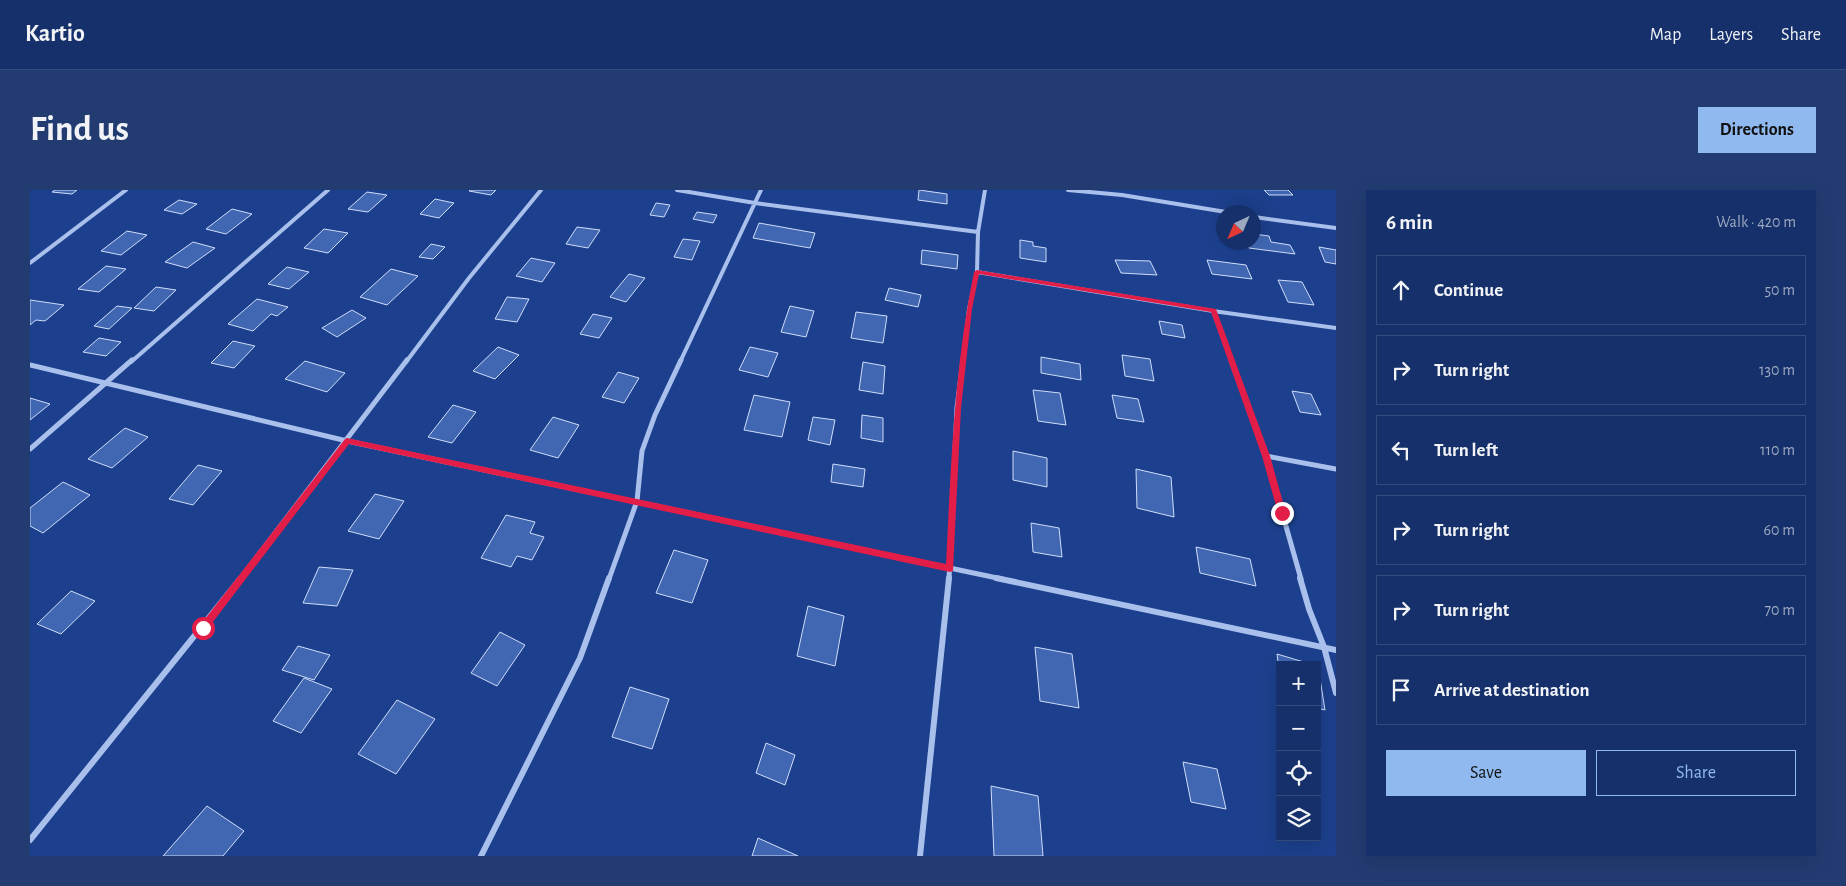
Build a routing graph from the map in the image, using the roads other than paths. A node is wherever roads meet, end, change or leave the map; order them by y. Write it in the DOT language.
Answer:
graph roads {
  1 [pos="126,190"];
  2 [pos="328,190"];
  3 [pos="541,190"];
  4 [pos="677,190"];
  5 [pos="761,190"];
  6 [pos="985,190"];
  7 [pos="1068,190"];
  8 [pos="755,203"];
  9 [pos="1216,210"];
  10 [pos="1261,218"];
  11 [pos="1336,228"];
  12 [pos="978,232"];
  13 [pos="30,263"];
  14 [pos="977,272"];
  15 [pos="1214,311"];
  16 [pos="1336,328"];
  17 [pos="30,365"];
  18 [pos="106,382"];
  19 [pos="347,441"];
  20 [pos="30,449"];
  21 [pos="1266,456"];
  22 [pos="1336,469"];
  23 [pos="637,501"];
  24 [pos="950,569"];
  25 [pos="1324,647"];
  26 [pos="1336,650"];
  27 [pos="1336,693"];
  28 [pos="30,840"];
  29 [pos="481,856"];
  30 [pos="920,856"];
  1 -- 13 [label="street"];
  2 -- 18 [label="street"];
  3 -- 19 [label="street"];
  4 -- 8 [label="street"];
  5 -- 8 [label="street"];
  6 -- 12 [label="street"];
  7 -- 9 [label="street"];
  8 -- 12 [label="street"];
  8 -- 23 [label="street"];
  10 -- 11 [label="street"];
  12 -- 14 [label="street"];
  14 -- 15 [label="street"];
  14 -- 24 [label="street"];
  15 -- 16 [label="street"];
  15 -- 21 [label="street"];
  17 -- 18 [label="street"];
  18 -- 19 [label="street"];
  18 -- 20 [label="street"];
  19 -- 23 [label="street"];
  19 -- 28 [label="street"];
  21 -- 22 [label="street"];
  21 -- 25 [label="street"];
  23 -- 24 [label="street"];
  23 -- 29 [label="street"];
  24 -- 25 [label="street"];
  24 -- 30 [label="street"];
  25 -- 26 [label="street"];
  25 -- 27 [label="street"];
}
